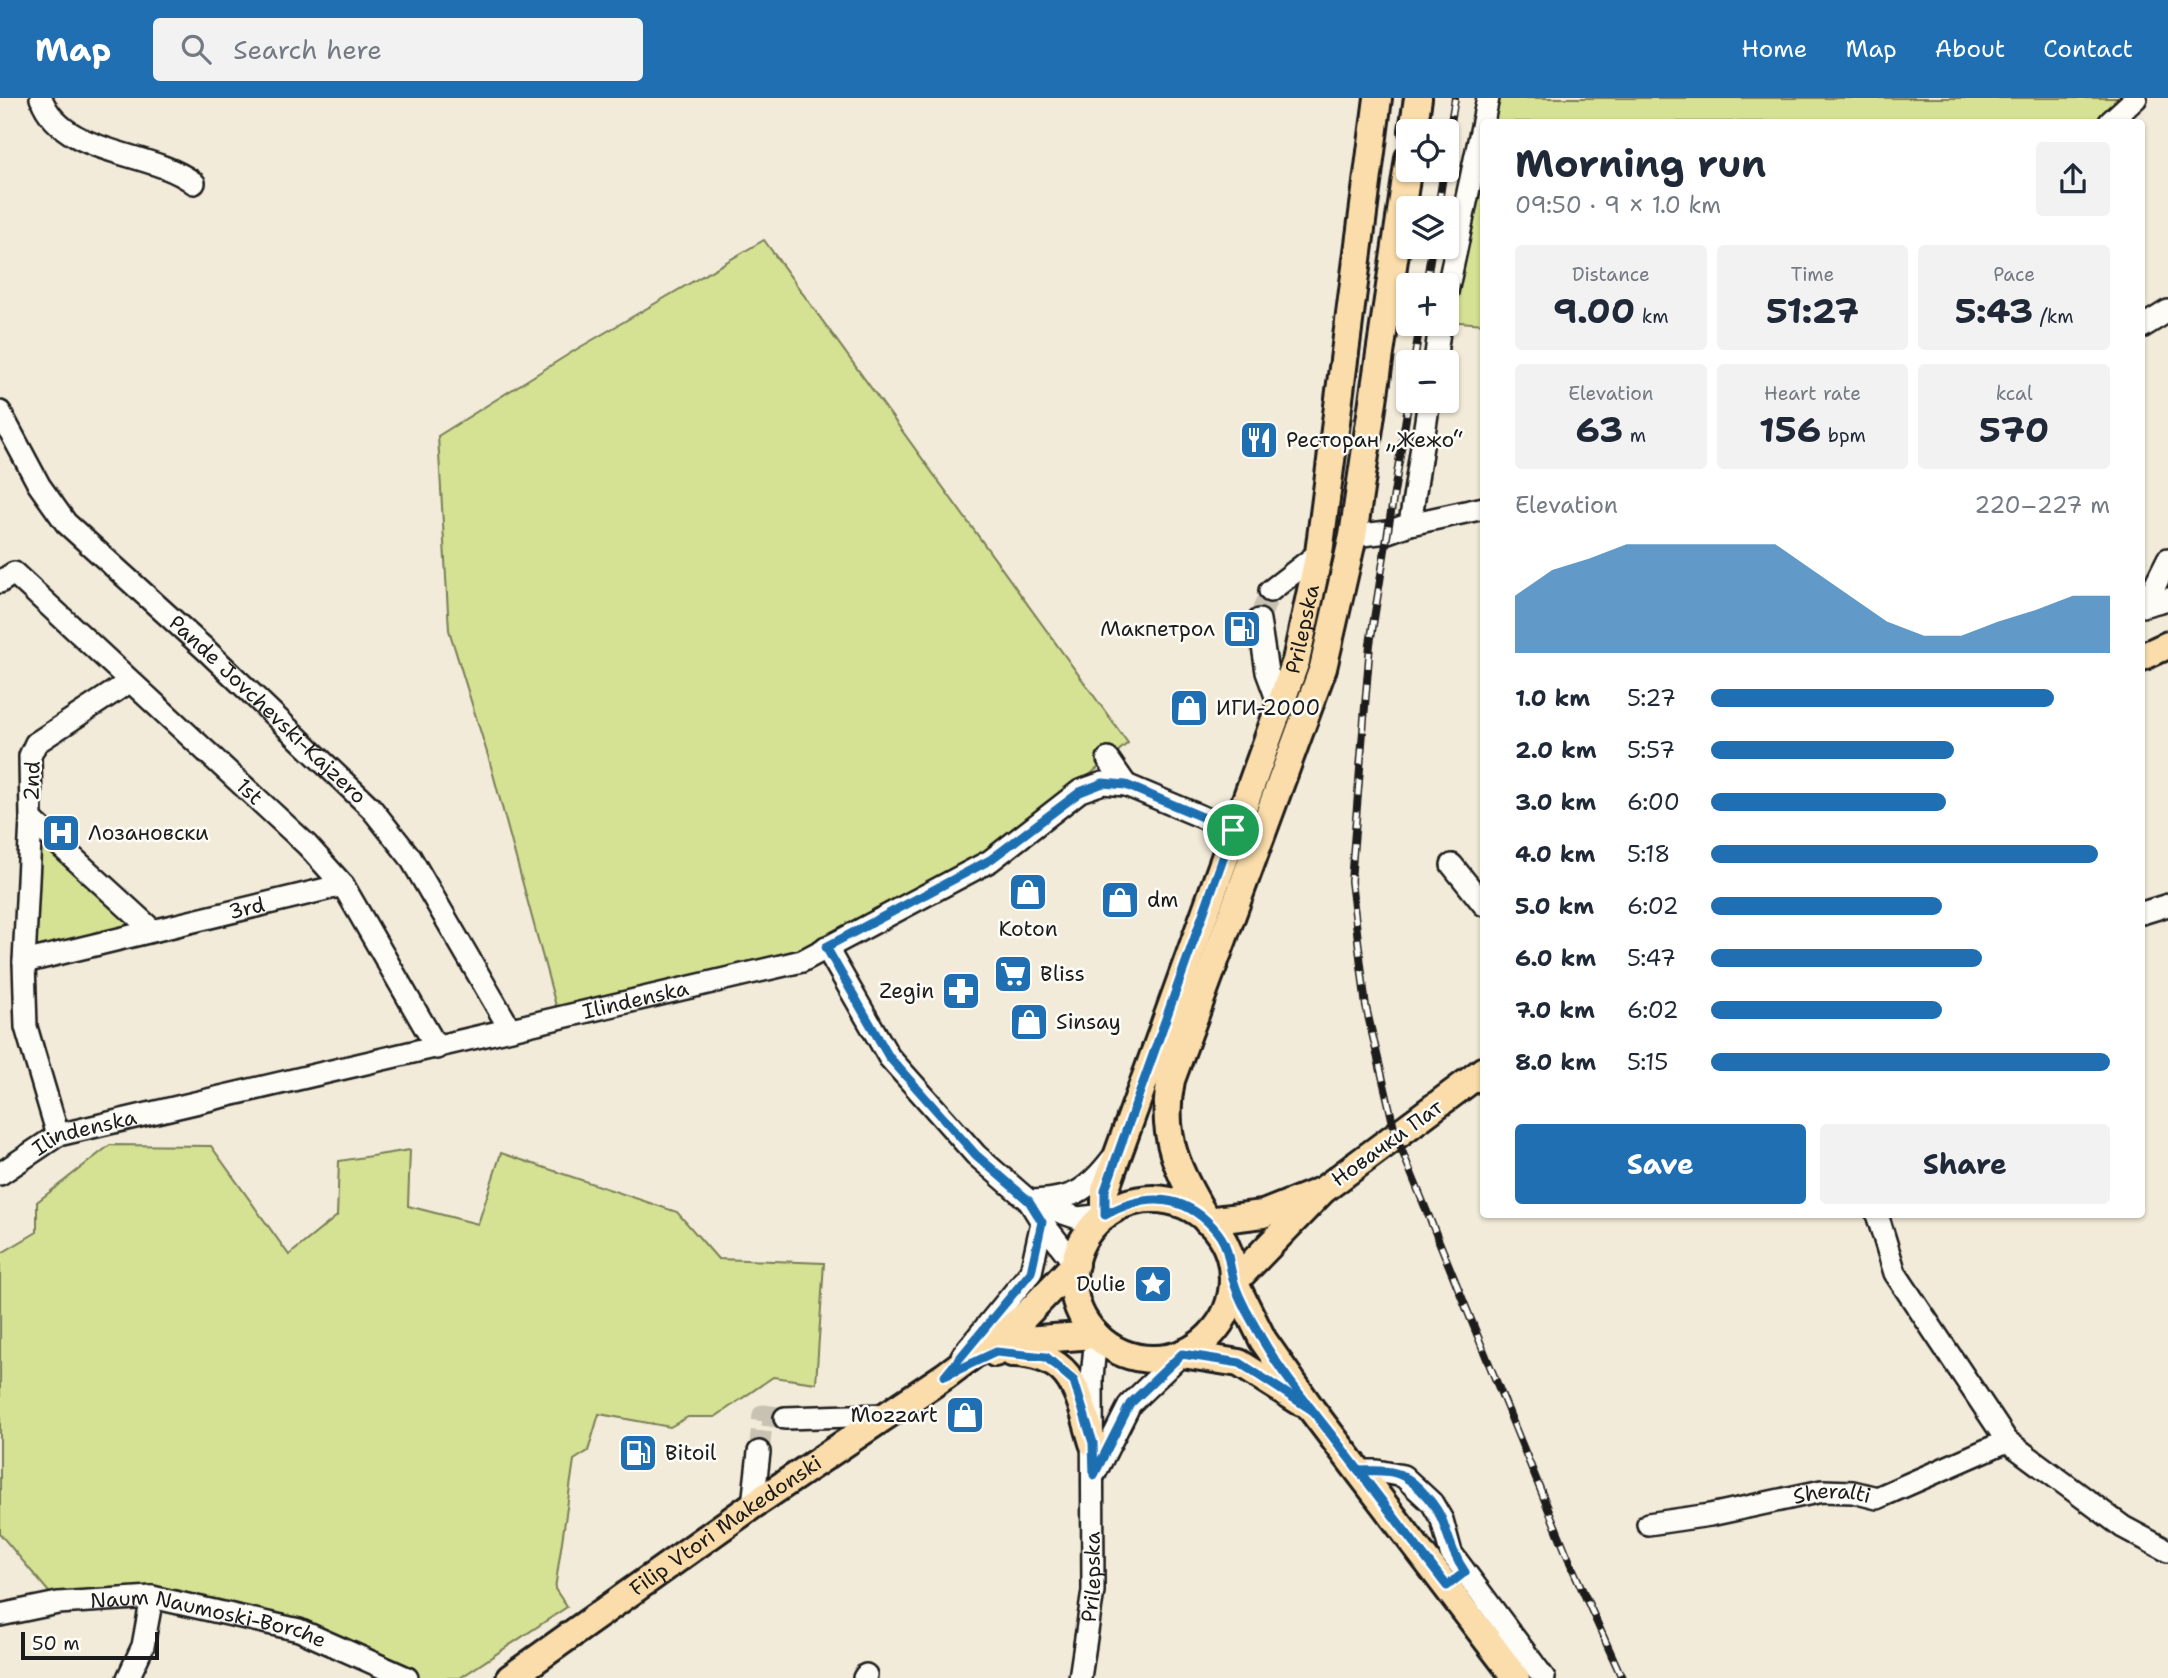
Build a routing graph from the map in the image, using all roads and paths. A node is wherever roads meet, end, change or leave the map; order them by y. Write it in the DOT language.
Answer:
graph roads {
  1 [pos="40,98"];
  2 [pos="1377,98"];
  3 [pos="1418,98"];
  4 [pos="1488,98"];
  5 [pos="2136,98"];
  6 [pos="1415,119"];
  7 [pos="1484,119"];
  8 [pos="2113,119"];
  9 [pos="1480,136"];
  10 [pos="1405,182"];
  11 [pos="194,183"];
  12 [pos="1451,273"];
  13 [pos="2168,311"];
  14 [pos="2145,325"];
  15 [pos="0,412"];
  16 [pos="1427,413"];
  17 [pos="1480,509"];
  18 [pos="1410,524"];
  19 [pos="1353,536"];
  20 [pos="1319,553"];
  21 [pos="2168,559"];
  22 [pos="7,577"];
  23 [pos="1270,591"];
  24 [pos="2145,595"];
  25 [pos="2168,599"];
  26 [pos="2145,605"];
  27 [pos="1259,620"];
  28 [pos="2168,645"];
  29 [pos="2145,656"];
  30 [pos="129,682"];
  31 [pos="1280,708"];
  32 [pos="1108,759"];
  33 [pos="1126,785"];
  34 [pos="31,819"];
  35 [pos="1233,830"];
  36 [pos="1452,865"];
  37 [pos="343,885"];
  38 [pos="1480,900"];
  39 [pos="2168,905"];
  40 [pos="2145,912"];
  41 [pos="151,929"];
  42 [pos="826,947"];
  43 [pos="24,962"];
  44 [pos="510,1029"];
  45 [pos="437,1048"];
  46 [pos="1480,1073"];
  47 [pos="58,1135"];
  48 [pos="1119,1151"];
  49 [pos="1179,1172"];
  50 [pos="0,1174"];
  51 [pos="1323,1190"];
  52 [pos="1029,1201"];
  53 [pos="1105,1215"];
  54 [pos="1242,1217"];
  55 [pos="1878,1218"];
  56 [pos="1207,1221"];
  57 [pos="1042,1222"];
  58 [pos="1262,1254"];
  59 [pos="1075,1264"];
  60 [pos="1234,1282"];
  61 [pos="1256,1325"];
  62 [pos="1096,1335"];
  63 [pos="996,1352"];
  64 [pos="1182,1354"];
  65 [pos="945,1376"];
  66 [pos="1312,1410"];
  67 [pos="885,1415"];
  68 [pos="785,1418"];
  69 [pos="2007,1441"];
  70 [pos="1093,1443"];
  71 [pos="759,1452"];
  72 [pos="1359,1471"];
  73 [pos="1094,1475"];
  74 [pos="752,1505"];
  75 [pos="1648,1524"];
  76 [pos="2168,1551"];
  77 [pos="1456,1579"];
  78 [pos="152,1597"];
  79 [pos="0,1615"];
  80 [pos="403,1677"];
  81 [pos="128,1678"];
  82 [pos="509,1678"];
  83 [pos="1080,1678"];
  84 [pos="1516,1678"];
  85 [pos="1544,1678"];
  1 -- 11 [label="street"];
  2 -- 20 [label="main road, Prilepska"];
  3 -- 6 [label="main road"];
  4 -- 7 [label="street"];
  5 -- 8 [label="street"];
  9 -- 12 [label="street"];
  10 -- 19 [label="main road, Prilepska"];
  13 -- 14 [label="street"];
  15 -- 44 [label="street, Pande Jovchevski-Kajzero"];
  16 -- 18 [label="street"];
  17 -- 18 [label="street"];
  18 -- 19 [label="street"];
  19 -- 49 [label="main road, Prilepska"];
  20 -- 23 [label="street"];
  20 -- 31 [label="main road, Prilepska"];
  21 -- 24 [label="street"];
  22 -- 30 [label="street, 1st"];
  25 -- 26 [label="street"];
  27 -- 31 [label="street"];
  28 -- 29 [label="main road"];
  30 -- 34 [label="street, 2nd"];
  30 -- 37 [label="street, 1st"];
  31 -- 35 [label="main road, Prilepska"];
  32 -- 33 [label="street"];
  33 -- 35 [label="street, Ilindenska"];
  33 -- 42 [label="street, Ilindenska"];
  34 -- 41 [label="street"];
  34 -- 43 [label="street, 2nd"];
  35 -- 48 [label="main road, Prilepska"];
  36 -- 38 [label="street"];
  37 -- 41 [label="street, 3rd"];
  37 -- 45 [label="street, 1st"];
  39 -- 40 [label="street"];
  41 -- 43 [label="street, 3rd"];
  42 -- 44 [label="street, Ilindenska"];
  42 -- 52 [label="street"];
  43 -- 47 [label="street, 2nd"];
  44 -- 45 [label="street, Ilindenska"];
  45 -- 47 [label="street, Ilindenska"];
  46 -- 51 [label="main road, Новачки Пат"];
  47 -- 50 [label="street, Ilindenska"];
  48 -- 52 [label="street"];
  48 -- 53 [label="main road, Prilepska"];
  49 -- 54 [label="main road"];
  49 -- 56 [label="main road, Prilepska"];
  51 -- 54 [label="main road"];
  51 -- 58 [label="main road"];
  52 -- 53 [label="street"];
  52 -- 57 [label="street"];
  53 -- 56 [label="main road"];
  53 -- 59 [label="main road"];
  54 -- 56 [label="main road"];
  55 -- 69 [label="street"];
  56 -- 60 [label="main road"];
  57 -- 59 [label="street"];
  57 -- 65 [label="street"];
  58 -- 60 [label="main road"];
  58 -- 61 [label="main road"];
  59 -- 62 [label="main road"];
  59 -- 65 [label="main road"];
  60 -- 61 [label="main road"];
  60 -- 64 [label="main road"];
  61 -- 66 [label="main road"];
  62 -- 63 [label="main road"];
  62 -- 64 [label="main road"];
  62 -- 70 [label="street, Prilepska"];
  63 -- 65 [label="main road"];
  63 -- 70 [label="main road"];
  64 -- 66 [label="main road"];
  64 -- 73 [label="street, Prilepska"];
  65 -- 67 [label="main road, Filip Vtori Makedonski"];
  66 -- 72 [label="main road"];
  67 -- 68 [label="street"];
  67 -- 74 [label="main road, Filip Vtori Makedonski"];
  69 -- 75 [label="street, Sheralti"];
  69 -- 76 [label="street"];
  70 -- 73 [label="street, Prilepska"];
  71 -- 74 [label="street"];
  72 -- 77 [label="main road"];
  72 -- 77 [label="street"];
  73 -- 83 [label="street, Prilepska"];
  74 -- 82 [label="main road, Filip Vtori Makedonski"];
  77 -- 84 [label="main road"];
  77 -- 85 [label="street"];
  78 -- 79 [label="street, Naum Naumoski-Borche"];
  78 -- 80 [label="street, Naum Naumoski-Borche"];
  78 -- 81 [label="street"];
}
